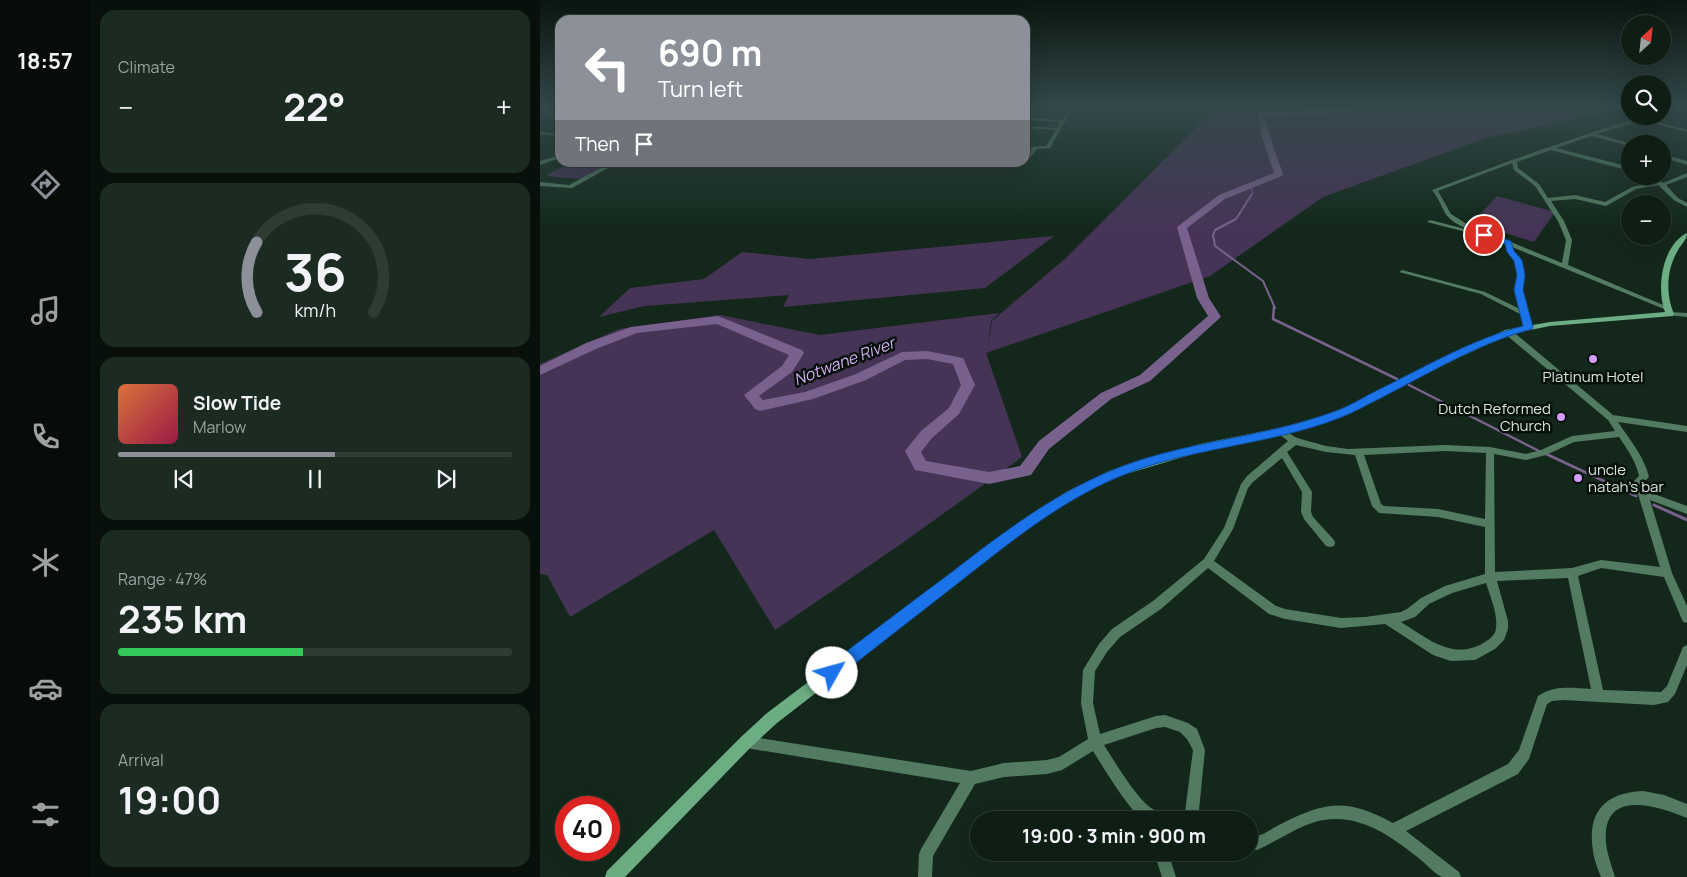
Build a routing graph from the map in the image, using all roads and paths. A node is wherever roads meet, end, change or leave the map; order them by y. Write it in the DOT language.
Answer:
graph roads {
  1 [pos="1048,147"];
  2 [pos="1558,147"];
  3 [pos="1030,148"];
  4 [pos="1035,148"];
  5 [pos="1553,149"];
  6 [pos="1030,154"];
  7 [pos="555,158"];
  8 [pos="1671,158"];
  9 [pos="1514,161"];
  10 [pos="540,163"];
  11 [pos="1687,163"];
  12 [pos="607,167"];
  13 [pos="1621,167"];
  14 [pos="1687,175"];
  15 [pos="1671,181"];
  16 [pos="540,184"];
  17 [pos="1654,185"];
  18 [pos="1661,185"];
  19 [pos="1546,200"];
  20 [pos="1687,205"];
  21 [pos="1430,222"];
  22 [pos="1484,235"];
  23 [pos="1687,235"];
  24 [pos="1508,243"];
  25 [pos="1565,267"];
  26 [pos="1402,272"];
  27 [pos="1668,311"];
  28 [pos="1525,314"];
  29 [pos="1687,315"];
  30 [pos="1528,327"];
  31 [pos="1508,332"];
  32 [pos="1611,418"];
  33 [pos="1687,428"];
  34 [pos="1280,432"];
  35 [pos="1619,434"];
  36 [pos="1294,441"];
  37 [pos="1490,450"];
  38 [pos="1282,451"];
  39 [pos="1358,451"];
  40 [pos="1643,494"];
  41 [pos="1687,510"];
  42 [pos="1490,524"];
  43 [pos="1330,543"];
  44 [pos="1208,562"];
  45 [pos="1572,573"];
  46 [pos="1667,573"];
  47 [pos="1490,577"];
  48 [pos="1687,618"];
  49 [pos="1386,620"];
  50 [pos="1687,651"];
  51 [pos="1598,696"];
  52 [pos="746,742"];
  53 [pos="1096,742"];
  54 [pos="971,778"];
  55 [pos="1145,811"];
  56 [pos="1193,811"];
  57 [pos="1687,811"];
  58 [pos="1392,831"];
  59 [pos="1258,843"];
  60 [pos="1164,861"];
  61 [pos="613,877"];
  62 [pos="925,877"];
  63 [pos="1169,877"];
  64 [pos="1454,877"];
  65 [pos="1608,877"];
  1 -- 4 [label="street"];
  2 -- 5 [label="street"];
  3 -- 4 [label="street"];
  4 -- 6 [label="street"];
  5 -- 9 [label="street"];
  5 -- 13 [label="street"];
  7 -- 10 [label="street"];
  8 -- 11 [label="street"];
  9 -- 19 [label="street"];
  9 -- 22 [label="street"];
  12 -- 16 [label="street"];
  14 -- 15 [label="street"];
  17 -- 19 [label="street"];
  18 -- 20 [label="street"];
  19 -- 25 [label="street"];
  21 -- 22 [label="street"];
  22 -- 24 [label="street"];
  23 -- 27 [label="street"];
  24 -- 25 [label="street"];
  24 -- 28 [label="street"];
  25 -- 27 [label="street"];
  26 -- 28 [label="street"];
  27 -- 29 [label="street"];
  27 -- 30 [label="street"];
  28 -- 30 [label="street"];
  30 -- 31 [label="street"];
  31 -- 32 [label="street"];
  31 -- 34 [label="street"];
  32 -- 33 [label="street"];
  32 -- 35 [label="street"];
  34 -- 36 [label="street"];
  34 -- 52 [label="street"];
  35 -- 37 [label="street"];
  35 -- 40 [label="street"];
  36 -- 38 [label="street"];
  36 -- 39 [label="street"];
  37 -- 39 [label="street"];
  37 -- 42 [label="street"];
  38 -- 43 [label="street"];
  38 -- 44 [label="street"];
  39 -- 42 [label="street"];
  40 -- 41 [label="street"];
  40 -- 46 [label="street"];
  42 -- 47 [label="street"];
  44 -- 49 [label="street"];
  44 -- 53 [label="street"];
  45 -- 46 [label="street"];
  45 -- 47 [label="street"];
  45 -- 51 [label="street"];
  46 -- 48 [label="street"];
  47 -- 49 [label="street"];
  47 -- 49 [label="street"];
  50 -- 51 [label="street"];
  51 -- 58 [label="street"];
  52 -- 54 [label="street"];
  52 -- 61 [label="street"];
  53 -- 54 [label="street"];
  53 -- 55 [label="street"];
  53 -- 56 [label="street"];
  54 -- 62 [label="street"];
  57 -- 65 [label="street"];
  58 -- 59 [label="street"];
  58 -- 64 [label="street"];
  60 -- 63 [label="street"];
}
